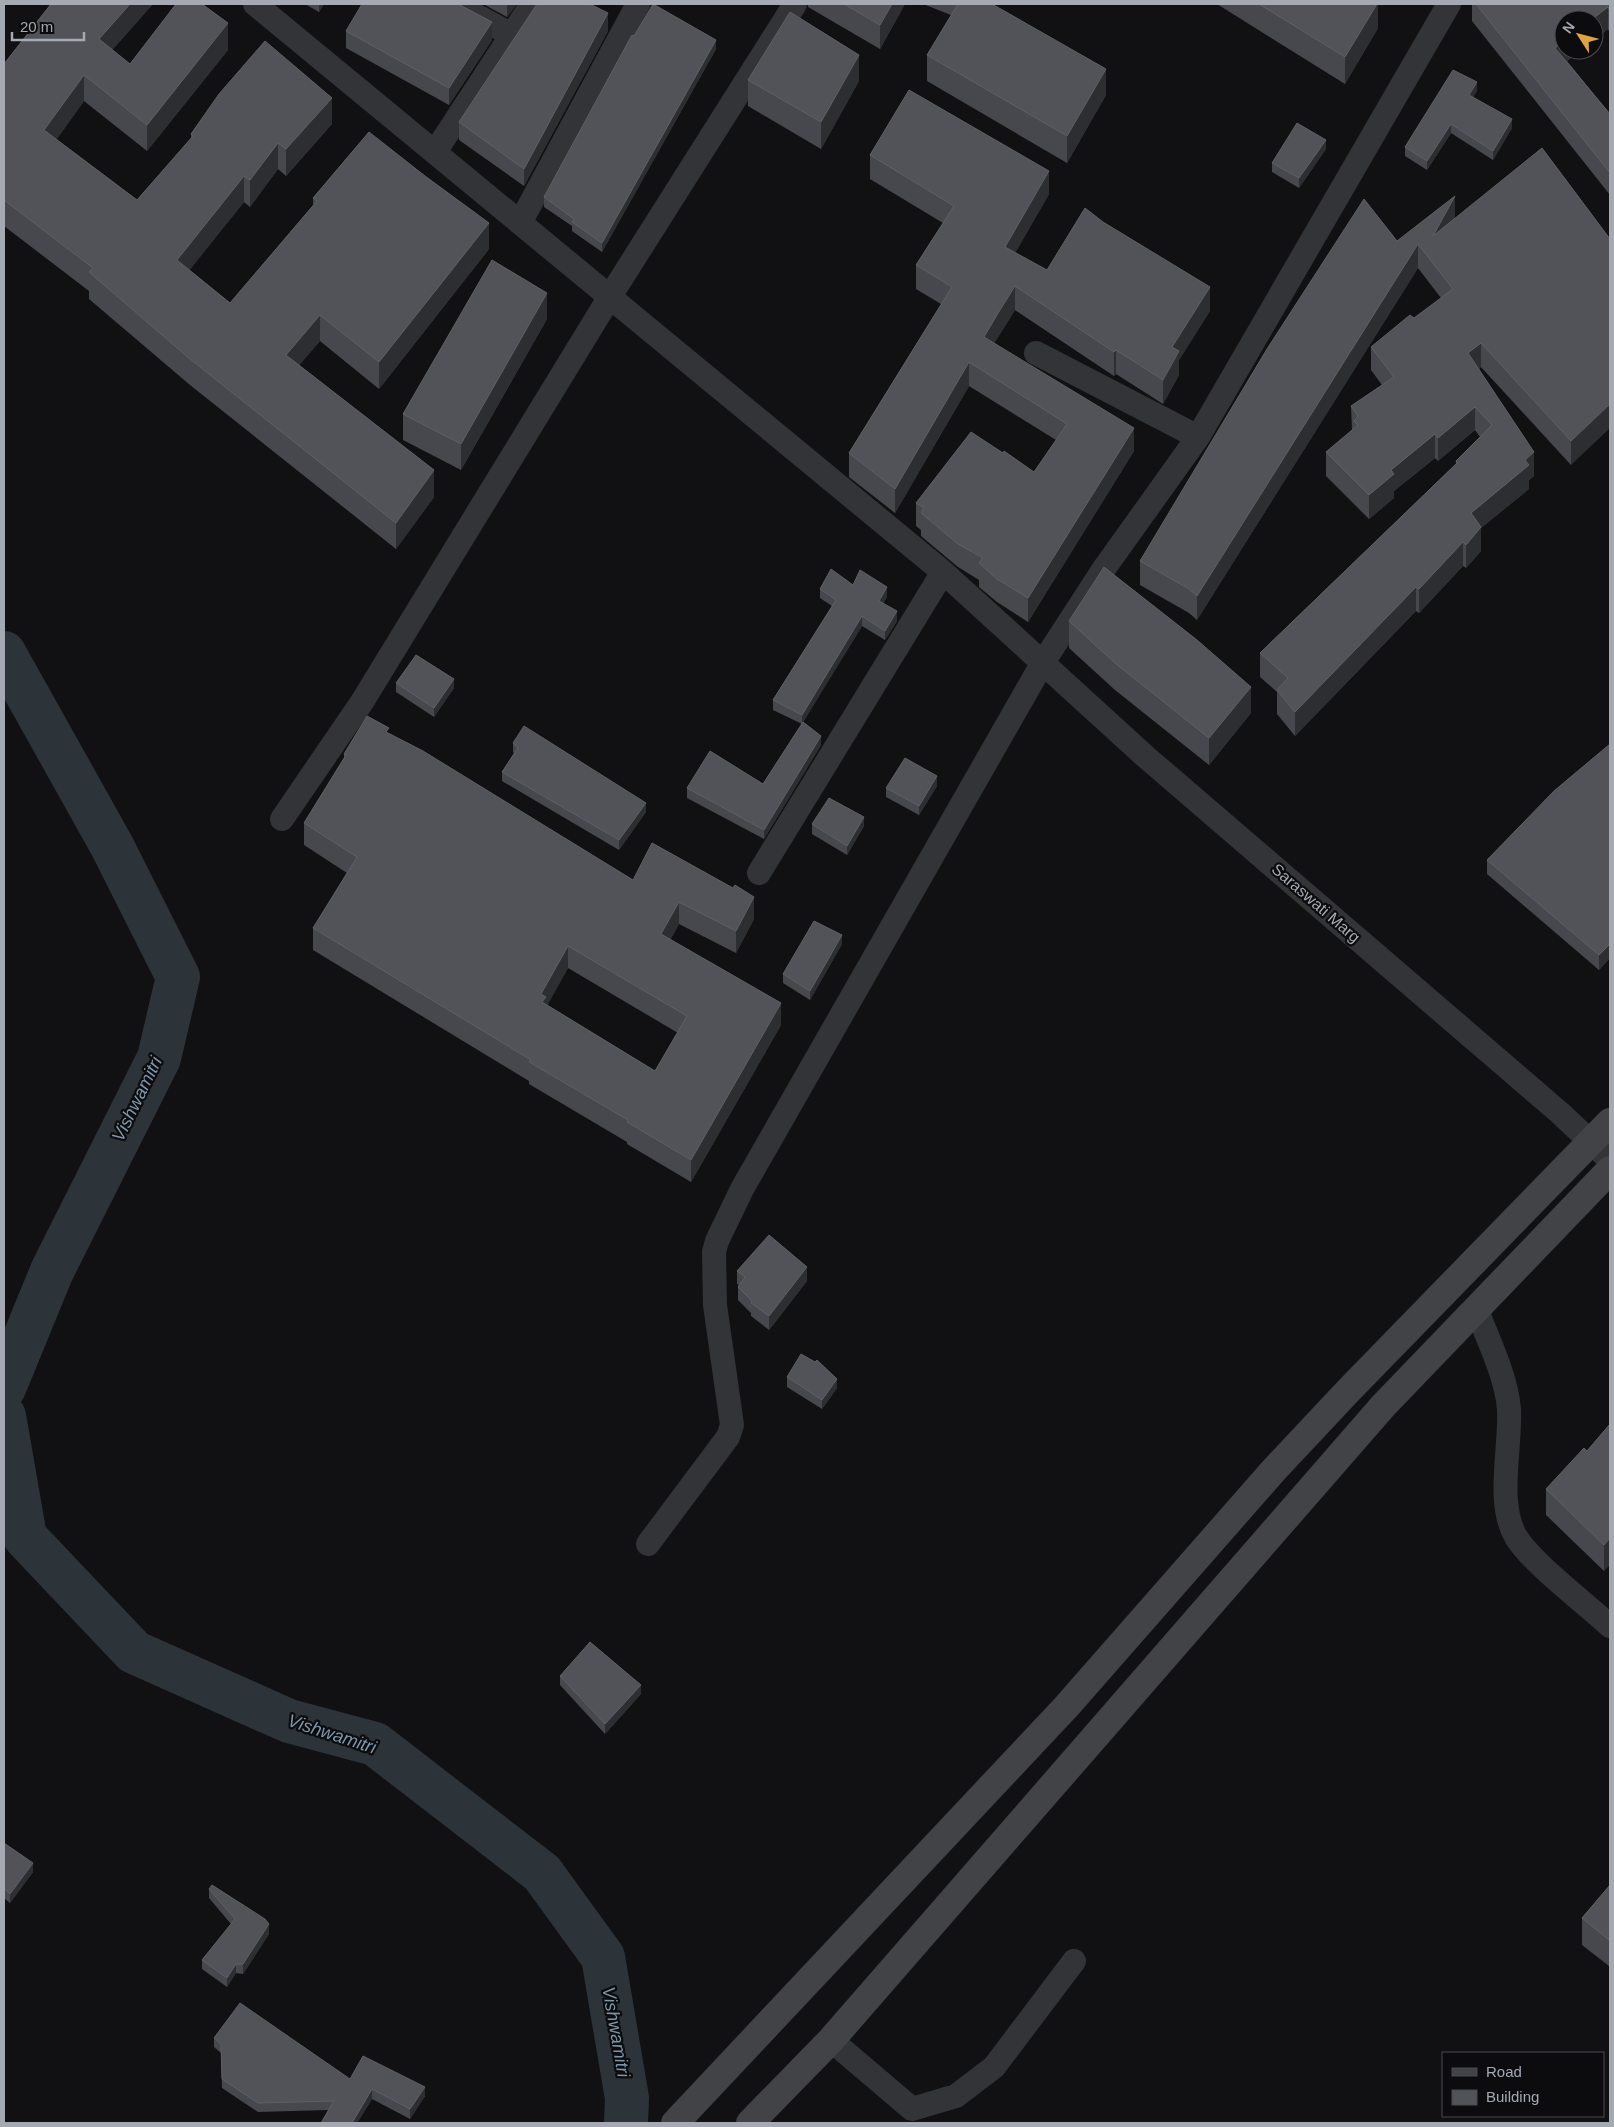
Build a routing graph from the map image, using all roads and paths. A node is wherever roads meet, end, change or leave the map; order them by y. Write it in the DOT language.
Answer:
graph roads {
  1 [pos="256,4"];
  2 [pos="454,4"];
  3 [pos="532,4"];
  4 [pos="638,4"];
  5 [pos="795,4"];
  6 [pos="1450,4"];
  7 [pos="512,35"];
  8 [pos="435,152"];
  9 [pos="520,222"];
  10 [pos="609,298"];
  11 [pos="1036,353"];
  12 [pos="1198,437"];
  13 [pos="943,572"];
  14 [pos="1042,664"];
  15 [pos="282,819"];
  16 [pos="759,873"];
  17 [pos="1610,1122"];
  18 [pos="1590,1143"];
  19 [pos="1610,1160"];
  20 [pos="1610,1170"];
  21 [pos="1476,1308"];
  22 [pos="648,1544"];
  23 [pos="1610,1626"];
  24 [pos="1074,1961"];
  25 [pos="831,2040"];
  26 [pos="675,2123"];
  27 [pos="750,2123"];
  1 -- 8 [label="street, Saraswati Marg"];
  2 -- 7 [label="street"];
  3 -- 7 [label="street"];
  4 -- 9 [label="street"];
  5 -- 10 [label="street"];
  6 -- 12 [label="street"];
  7 -- 8 [label="street"];
  8 -- 9 [label="street, Saraswati Marg"];
  9 -- 10 [label="street, Saraswati Marg"];
  10 -- 13 [label="street, Saraswati Marg"];
  10 -- 15 [label="street"];
  11 -- 12 [label="street"];
  12 -- 14 [label="street"];
  13 -- 14 [label="street, Saraswati Marg"];
  13 -- 16 [label="street"];
  14 -- 18 [label="street, Saraswati Marg"];
  14 -- 22 [label="street"];
  17 -- 18 [label="main road"];
  18 -- 19 [label="street, Saraswati Marg"];
  18 -- 26 [label="main road"];
  20 -- 21 [label="main road"];
  21 -- 23 [label="street"];
  21 -- 25 [label="main road"];
  24 -- 25 [label="street"];
  25 -- 27 [label="main road"];
}
